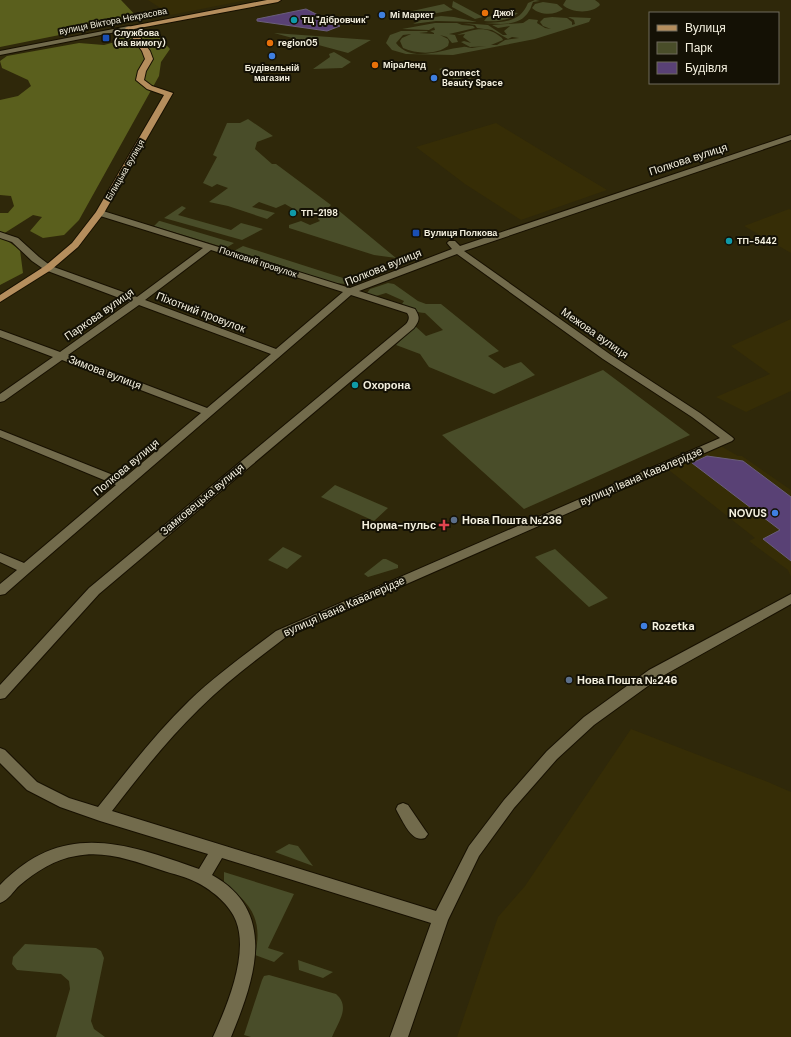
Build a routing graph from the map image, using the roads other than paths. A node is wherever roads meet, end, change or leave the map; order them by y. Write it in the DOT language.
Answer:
graph roads {
  1 [pos="278,0"];
  2 [pos="129,28"];
  3 [pos="0,53"];
  4 [pos="791,137"];
  5 [pos="100,213"];
  6 [pos="0,235"];
  7 [pos="210,247"];
  8 [pos="455,247"];
  9 [pos="48,268"];
  10 [pos="349,292"];
  11 [pos="0,299"];
  12 [pos="138,301"];
  13 [pos="414,316"];
  14 [pos="0,333"];
  15 [pos="278,353"];
  16 [pos="60,355"];
  17 [pos="0,400"];
  18 [pos="209,412"];
  19 [pos="0,434"];
  20 [pos="728,439"];
  21 [pos="124,484"];
  22 [pos="0,557"];
  23 [pos="26,568"];
  24 [pos="0,592"];
  25 [pos="791,598"];
  26 [pos="0,694"];
  27 [pos="0,754"];
  28 [pos="403,809"];
  29 [pos="100,815"];
  30 [pos="420,834"];
  31 [pos="218,851"];
  32 [pos="202,877"];
  33 [pos="0,896"];
  34 [pos="440,919"];
  35 [pos="222,1037"];
  36 [pos="399,1037"];
  1 -- 2 [label="main road, вулиця Віктора Некрасова"];
  2 -- 3 [label="street, вулиця Віктора Некрасова"];
  2 -- 5 [label="main road, Білицька вулиця"];
  4 -- 8 [label="street, Полкова вулиця"];
  5 -- 7 [label="street, Полковий провулок"];
  5 -- 9 [label="main road, Білицька вулиця"];
  6 -- 9 [label="street, Піхотний провулок"];
  7 -- 10 [label="street, Полковий провулок"];
  7 -- 12 [label="street, Паркова вулиця"];
  8 -- 10 [label="street, Полкова вулиця"];
  8 -- 20 [label="street, Межова вулиця"];
  9 -- 11 [label="main road, Білицька вулиця"];
  9 -- 12 [label="street, Піхотний провулок"];
  10 -- 13 [label="street, Полковий провулок"];
  10 -- 15 [label="street, Полкова вулиця"];
  12 -- 15 [label="street, Піхотний провулок"];
  12 -- 16 [label="street, Паркова вулиця"];
  13 -- 26 [label="street, Замковецька вулиця"];
  14 -- 16 [label="street, Зимова вулиця"];
  15 -- 18 [label="street, Полкова вулиця"];
  16 -- 17 [label="street, Паркова вулиця"];
  16 -- 18 [label="street, Зимова вулиця"];
  18 -- 21 [label="street, Полкова вулиця"];
  19 -- 21 [label="street"];
  20 -- 29 [label="street, вулиця Івана Кавалерідзе"];
  21 -- 23 [label="street, Полкова вулиця"];
  22 -- 23 [label="street"];
  23 -- 24 [label="street, Полкова вулиця"];
  25 -- 34 [label="street"];
  27 -- 29 [label="street"];
  28 -- 30 [label="street"];
  29 -- 31 [label="street"];
  31 -- 32 [label="street"];
  31 -- 34 [label="street"];
  32 -- 33 [label="street"];
  32 -- 35 [label="street"];
  34 -- 36 [label="street"];
}
